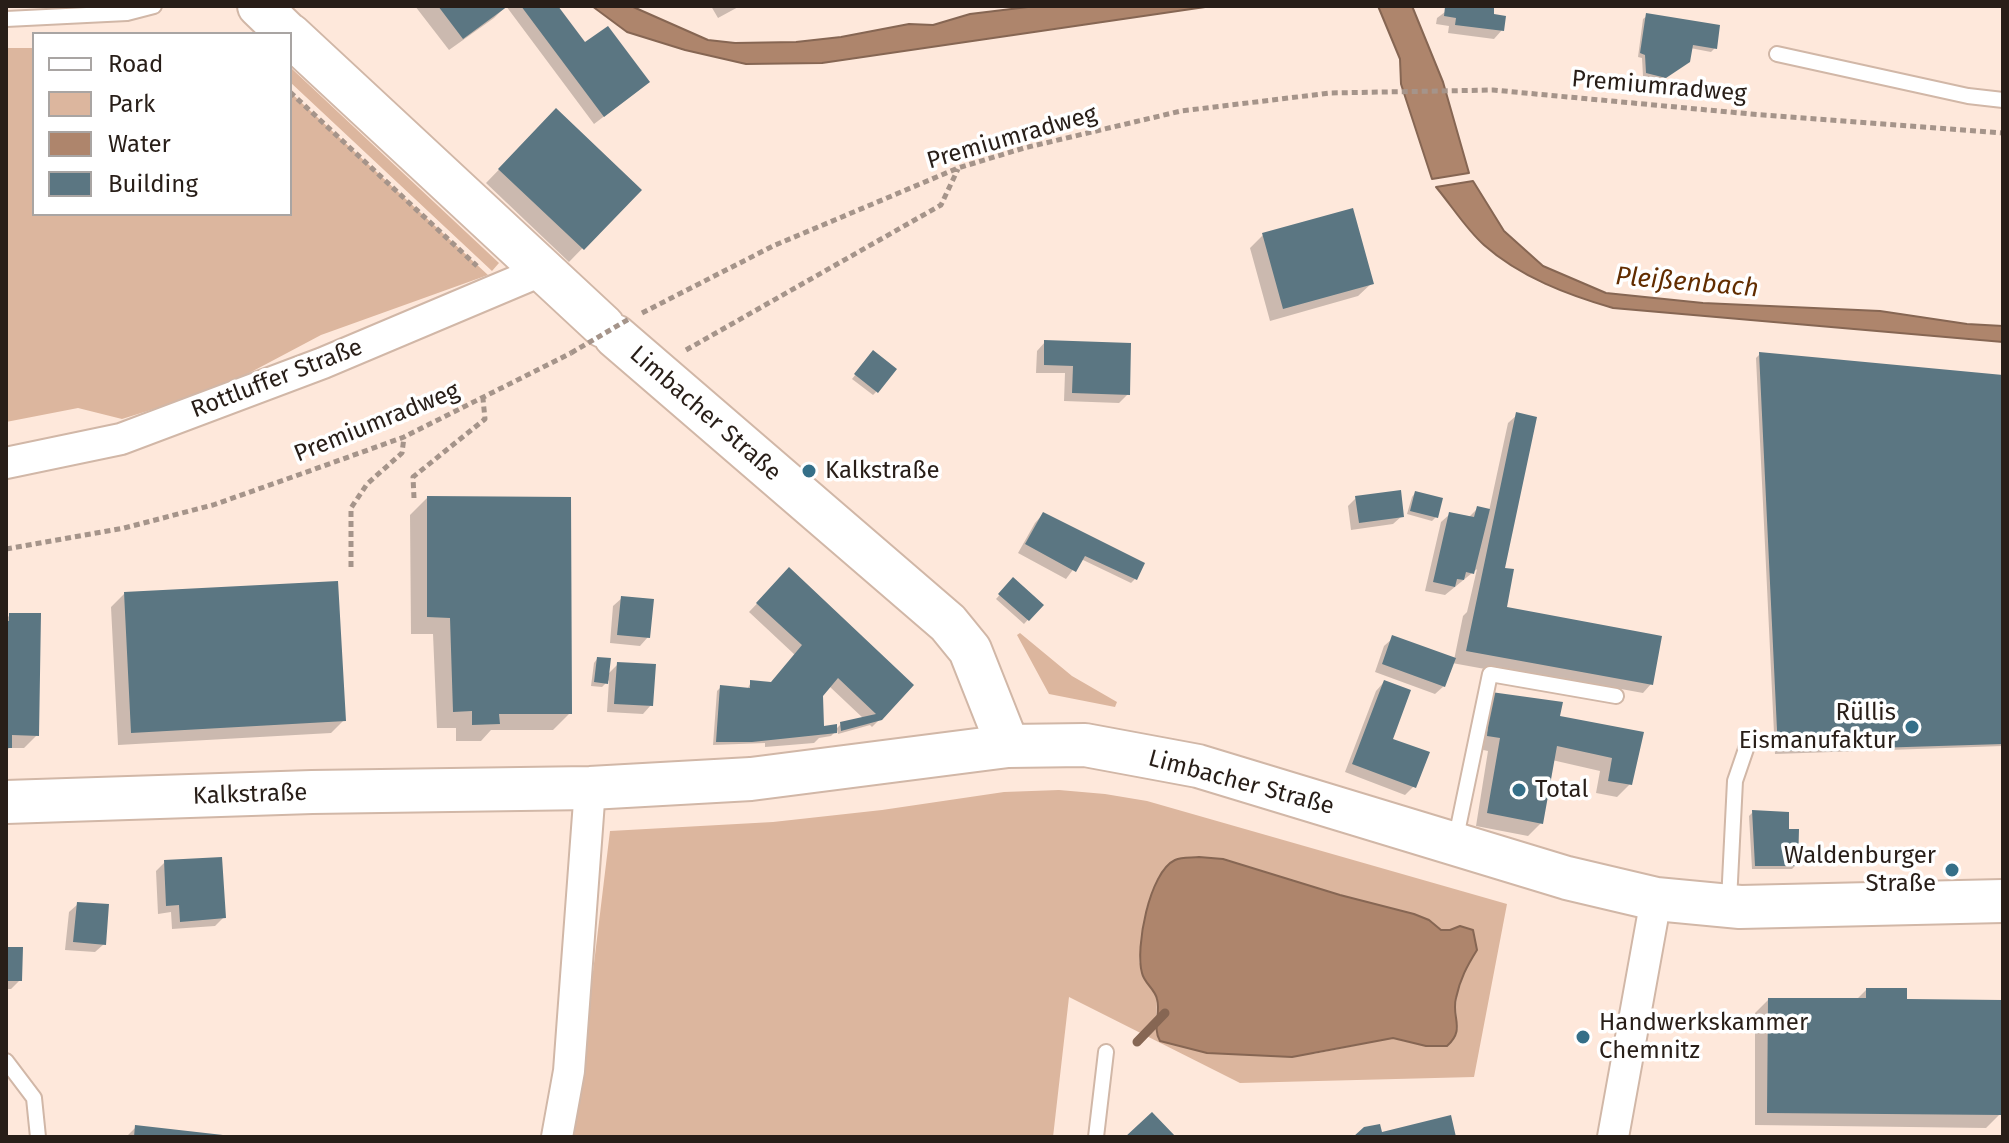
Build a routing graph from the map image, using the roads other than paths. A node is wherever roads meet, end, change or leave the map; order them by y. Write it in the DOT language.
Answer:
graph roads {
  1 [pos="154,6"];
  2 [pos="259,6"];
  3 [pos="6,19"];
  4 [pos="286,32"];
  5 [pos="292,38"];
  6 [pos="1777,54"];
  7 [pos="2003,100"];
  8 [pos="532,275"];
  9 [pos="6,463"];
  10 [pos="1616,696"];
  11 [pos="1008,746"];
  12 [pos="1747,746"];
  13 [pos="590,788"];
  14 [pos="6,802"];
  15 [pos="1455,844"];
  16 [pos="1656,899"];
  17 [pos="2003,901"];
  18 [pos="1729,906"];
  19 [pos="1106,1052"];
  20 [pos="6,1061"];
  21 [pos="38,1137"];
  22 [pos="557,1137"];
  23 [pos="1096,1137"];
  24 [pos="1613,1137"];
  1 -- 3 [label="lane"];
  2 -- 4 [label="main road, Limbacher Straße"];
  5 -- 8 [label="main road, Limbacher Straße"];
  6 -- 7 [label="lane"];
  8 -- 9 [label="street, Rottluffer Straße"];
  8 -- 11 [label="main road, Limbacher Straße"];
  10 -- 15 [label="lane"];
  11 -- 13 [label="main road, Kalkstraße"];
  11 -- 15 [label="main road, Limbacher Straße"];
  12 -- 18 [label="lane"];
  13 -- 14 [label="main road, Kalkstraße"];
  13 -- 22 [label="street"];
  15 -- 16 [label="main road, Limbacher Straße"];
  16 -- 18 [label="main road, Limbacher Straße"];
  16 -- 24 [label="street"];
  17 -- 18 [label="main road, Limbacher Straße"];
  19 -- 23 [label="lane"];
  20 -- 21 [label="lane"];
}
